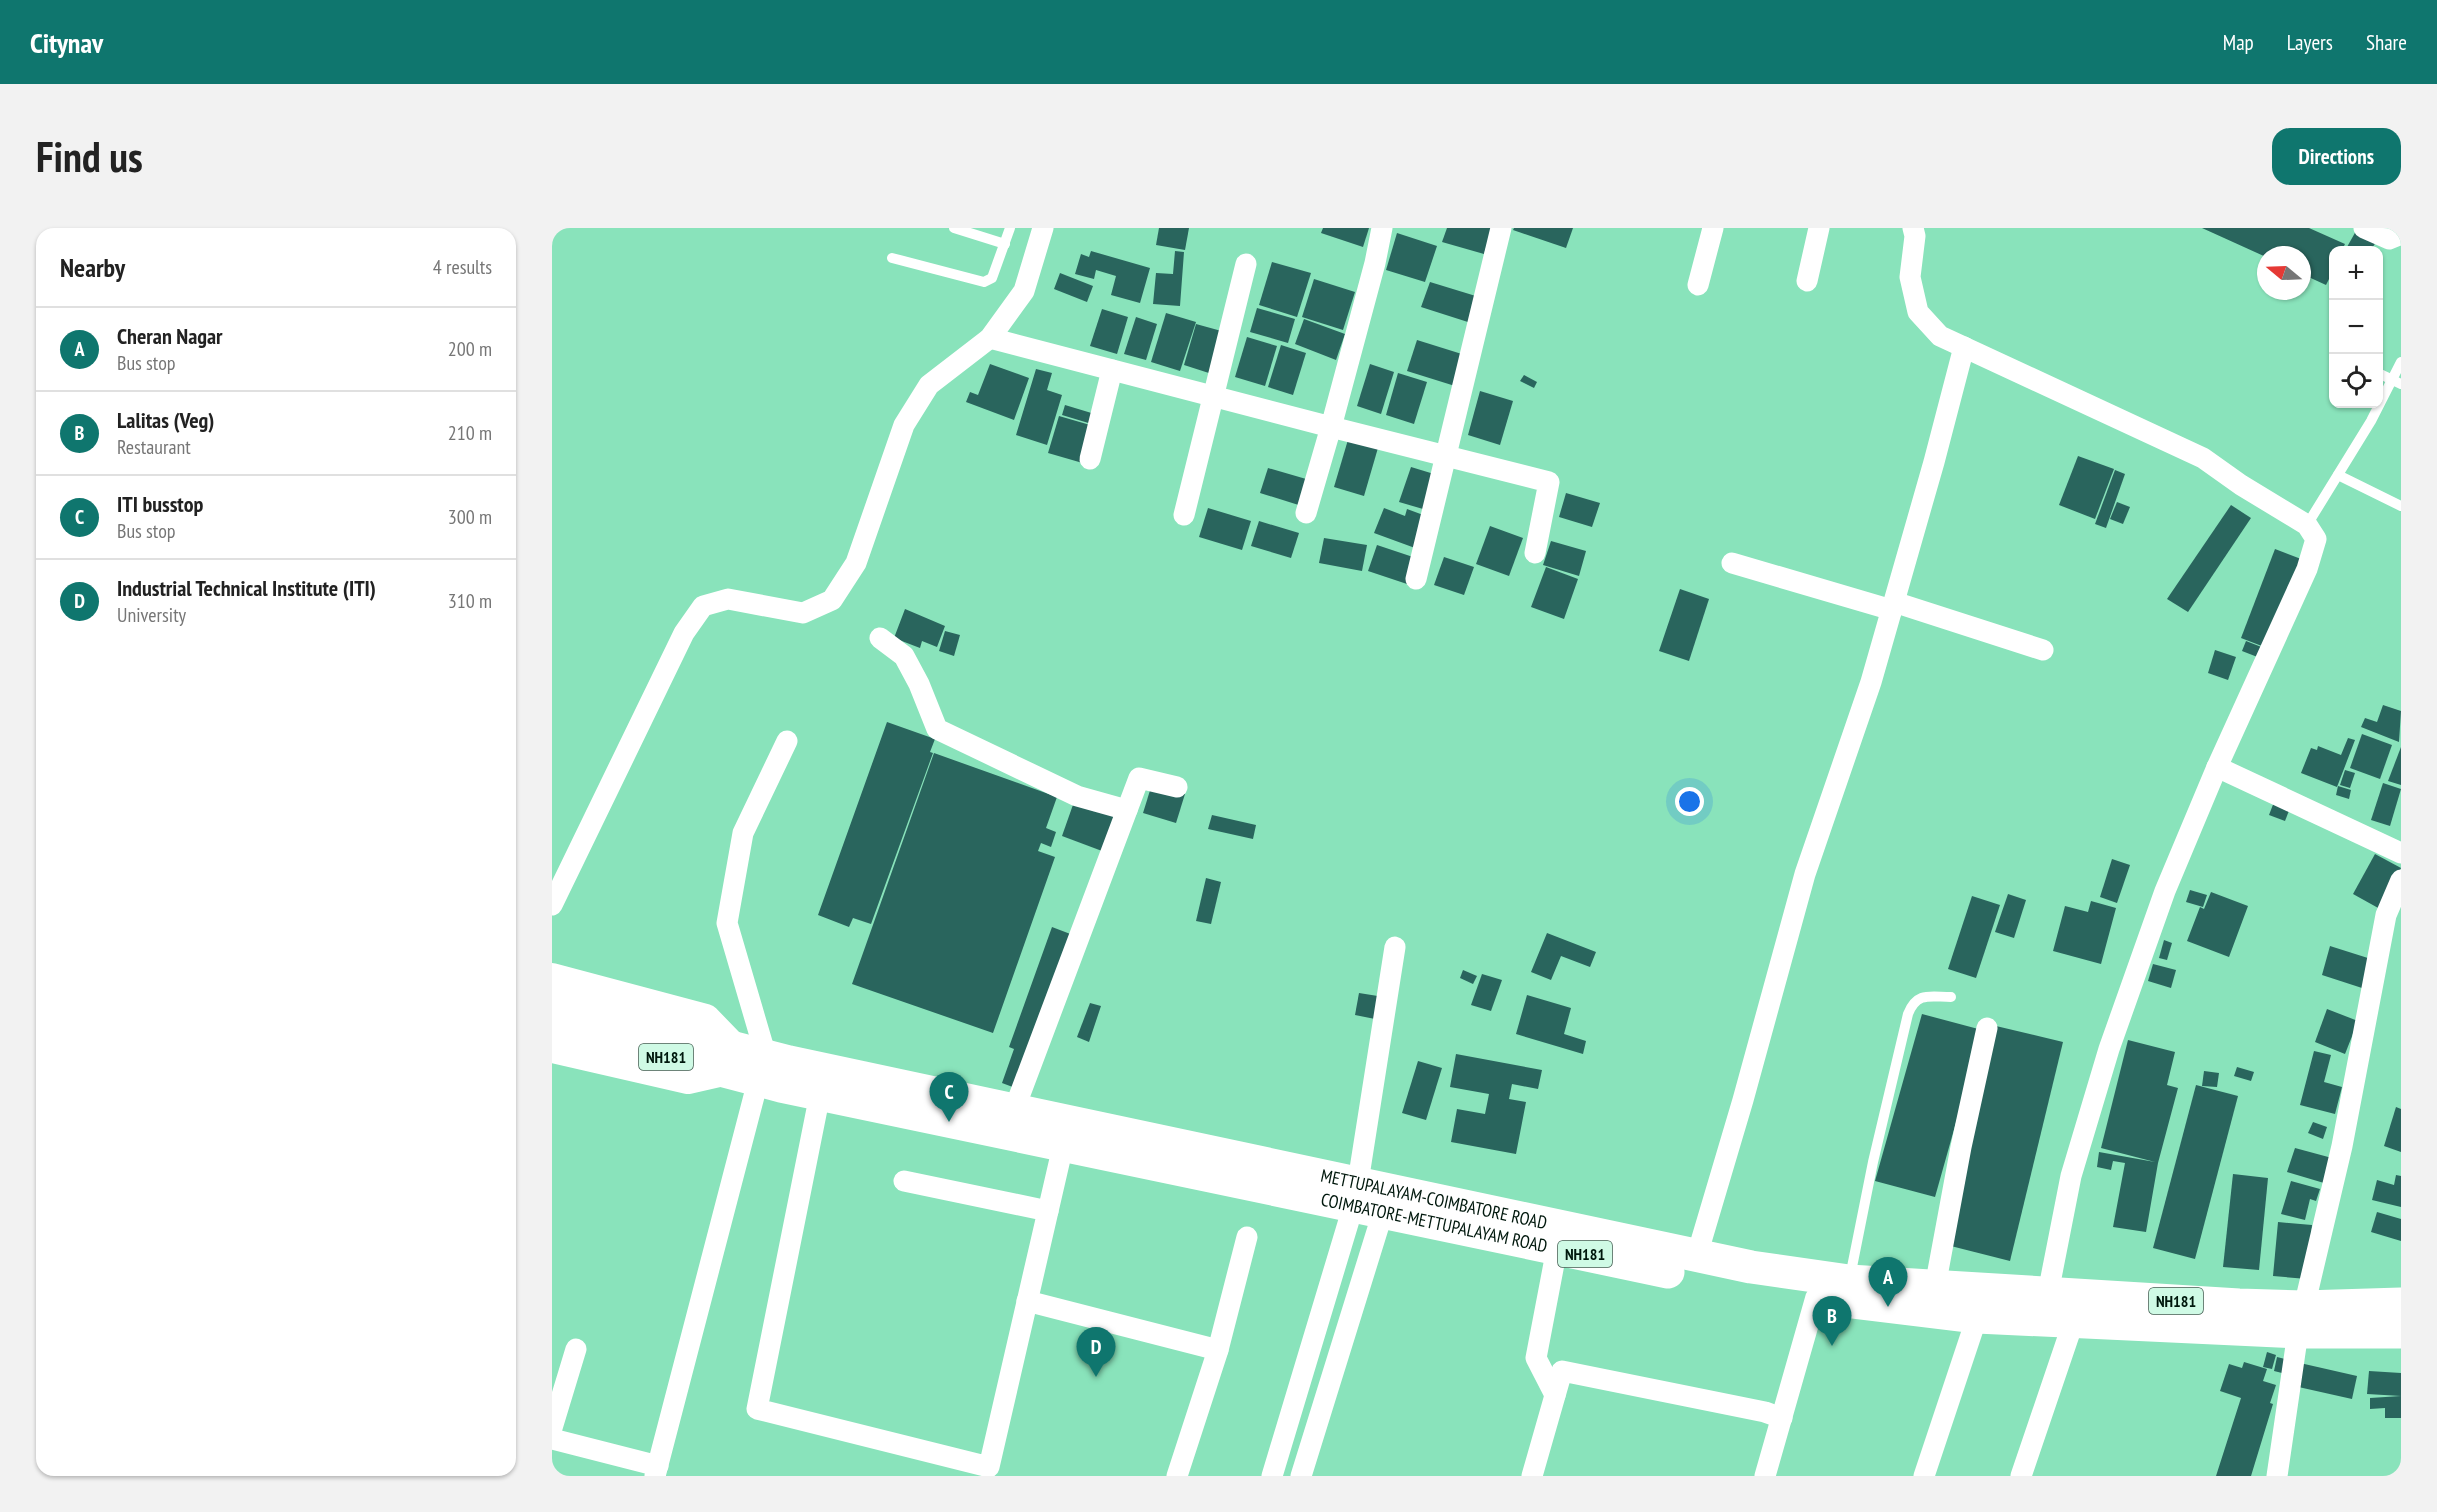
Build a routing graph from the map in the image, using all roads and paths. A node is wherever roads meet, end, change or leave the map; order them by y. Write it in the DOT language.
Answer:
graph roads {
  1 [pos="954,228"];
  2 [pos="1010,228"];
  3 [pos="1043,228"];
  4 [pos="1382,228"];
  5 [pos="1501,228"];
  6 [pos="1713,228"];
  7 [pos="1819,228"];
  8 [pos="1913,228"];
  9 [pos="2364,228"];
  10 [pos="2401,234"];
  11 [pos="1005,244"];
  12 [pos="892,258"];
  13 [pos="1246,264"];
  14 [pos="1808,281"];
  15 [pos="1698,285"];
  16 [pos="990,338"];
  17 [pos="1964,347"];
  18 [pos="2401,362"];
  19 [pos="1112,370"];
  20 [pos="2396,382"];
  21 [pos="1213,396"];
  22 [pos="1331,427"];
  23 [pos="1446,456"];
  24 [pos="1090,459"];
  25 [pos="2338,475"];
  26 [pos="2401,506"];
  27 [pos="1306,513"];
  28 [pos="1184,515"];
  29 [pos="2307,525"];
  30 [pos="1535,553"];
  31 [pos="1732,563"];
  32 [pos="1416,579"];
  33 [pos="1893,606"];
  34 [pos="880,638"];
  35 [pos="2043,650"];
  36 [pos="788,741"];
  37 [pos="2217,767"];
  38 [pos="1178,787"];
  39 [pos="1127,810"];
  40 [pos="2401,853"];
  41 [pos="2401,880"];
  42 [pos="552,904"];
  43 [pos="1395,947"];
  44 [pos="552,977"];
  45 [pos="1952,997"];
  46 [pos="552,1001"];
  47 [pos="552,1026"];
  48 [pos="1987,1028"];
  49 [pos="552,1048"];
  50 [pos="746,1065"];
  51 [pos="820,1094"];
  52 [pos="1014,1110"];
  53 [pos="1064,1146"];
  54 [pos="904,1181"];
  55 [pos="1364,1200"];
  56 [pos="1048,1211"];
  57 [pos="1247,1237"];
  58 [pos="1557,1248"];
  59 [pos="1697,1255"];
  60 [pos="1849,1281"];
  61 [pos="1935,1287"];
  62 [pos="2048,1293"];
  63 [pos="1816,1297"];
  64 [pos="1027,1301"];
  65 [pos="1978,1303"];
  66 [pos="2401,1304"];
  67 [pos="2301,1319"];
  68 [pos="2074,1320"];
  69 [pos="2401,1332"];
  70 [pos="576,1349"];
  71 [pos="1218,1350"];
  72 [pos="1555,1395"];
  73 [pos="1782,1418"];
  74 [pos="552,1428"];
  75 [pos="552,1439"];
  76 [pos="656,1471"];
  77 [pos="1177,1476"];
  78 [pos="1272,1476"];
  79 [pos="1301,1476"];
  80 [pos="1532,1476"];
  81 [pos="1766,1476"];
  82 [pos="1924,1476"];
  83 [pos="2021,1476"];
  84 [pos="2277,1476"];
  1 -- 11 [label="lane"];
  2 -- 11 [label="lane"];
  3 -- 16 [label="street"];
  4 -- 22 [label="street"];
  5 -- 23 [label="street"];
  6 -- 15 [label="street"];
  7 -- 14 [label="street"];
  8 -- 17 [label="street"];
  9 -- 10 [label="street"];
  11 -- 12 [label="lane"];
  13 -- 21 [label="street"];
  16 -- 19 [label="street"];
  16 -- 42 [label="street"];
  17 -- 29 [label="street"];
  17 -- 33 [label="street"];
  18 -- 20 [label="lane"];
  19 -- 21 [label="street"];
  19 -- 24 [label="street"];
  20 -- 25 [label="lane"];
  21 -- 22 [label="street"];
  21 -- 28 [label="street"];
  22 -- 23 [label="street"];
  22 -- 27 [label="street"];
  23 -- 30 [label="street"];
  23 -- 32 [label="street"];
  25 -- 26 [label="lane"];
  25 -- 29 [label="lane"];
  29 -- 37 [label="street"];
  31 -- 33 [label="street"];
  33 -- 35 [label="street"];
  33 -- 59 [label="street"];
  34 -- 39 [label="street"];
  36 -- 50 [label="street"];
  37 -- 40 [label="street"];
  37 -- 62 [label="street"];
  38 -- 39 [label="street"];
  39 -- 52 [label="street"];
  41 -- 67 [label="street"];
  43 -- 55 [label="street"];
  44 -- 50 [label="street"];
  45 -- 60 [label="lane"];
  46 -- 50 [label="highway, METTUPALAYAM-COIMBATORE ROAD / NH181"];
  47 -- 50 [label="highway, COIMBATORE-METTUPALAYAM ROAD / NH181"];
  48 -- 61 [label="street"];
  49 -- 50 [label="street"];
  50 -- 51 [label="highway, COIMBATORE-METTUPALAYAM ROAD / NH181"];
  50 -- 52 [label="highway, METTUPALAYAM-COIMBATORE ROAD / NH181"];
  50 -- 76 [label="street"];
  51 -- 53 [label="highway, COIMBATORE-METTUPALAYAM ROAD / NH181"];
  51 -- 64 [label="street"];
  52 -- 55 [label="highway, METTUPALAYAM-COIMBATORE ROAD / NH181"];
  53 -- 55 [label="highway, COIMBATORE-METTUPALAYAM ROAD / NH181"];
  53 -- 56 [label="street"];
  54 -- 56 [label="street"];
  55 -- 58 [label="highway, COIMBATORE-METTUPALAYAM ROAD / NH181"];
  55 -- 59 [label="highway, METTUPALAYAM-COIMBATORE ROAD / NH181"];
  55 -- 78 [label="street"];
  55 -- 79 [label="street"];
  56 -- 64 [label="street"];
  57 -- 71 [label="street"];
  58 -- 63 [label="highway, COIMBATORE-METTUPALAYAM ROAD / NH181"];
  58 -- 72 [label="street"];
  59 -- 60 [label="highway, METTUPALAYAM-COIMBATORE ROAD / NH181"];
  60 -- 61 [label="highway, METTUPALAYAM-COIMBATORE ROAD / NH181"];
  61 -- 65 [label="highway, METTUPALAYAM-COIMBATORE ROAD / NH181"];
  62 -- 65 [label="highway, METTUPALAYAM-COIMBATORE ROAD / NH181"];
  62 -- 67 [label="highway, METTUPALAYAM-COIMBATORE ROAD / NH181"];
  63 -- 65 [label="highway, COIMBATORE-METTUPALAYAM ROAD / NH181"];
  63 -- 73 [label="street"];
  64 -- 71 [label="street"];
  65 -- 68 [label="highway, COIMBATORE-METTUPALAYAM ROAD / NH181"];
  65 -- 82 [label="street"];
  66 -- 67 [label="highway, METTUPALAYAM-COIMBATORE ROAD / NH181"];
  67 -- 68 [label="highway, COIMBATORE-METTUPALAYAM ROAD / NH181"];
  67 -- 69 [label="highway, COIMBATORE-METTUPALAYAM ROAD / NH181"];
  67 -- 84 [label="street"];
  68 -- 83 [label="street"];
  70 -- 74 [label="street"];
  71 -- 77 [label="street"];
  72 -- 73 [label="street"];
  72 -- 80 [label="street"];
  73 -- 81 [label="street"];
  75 -- 76 [label="street"];
}
